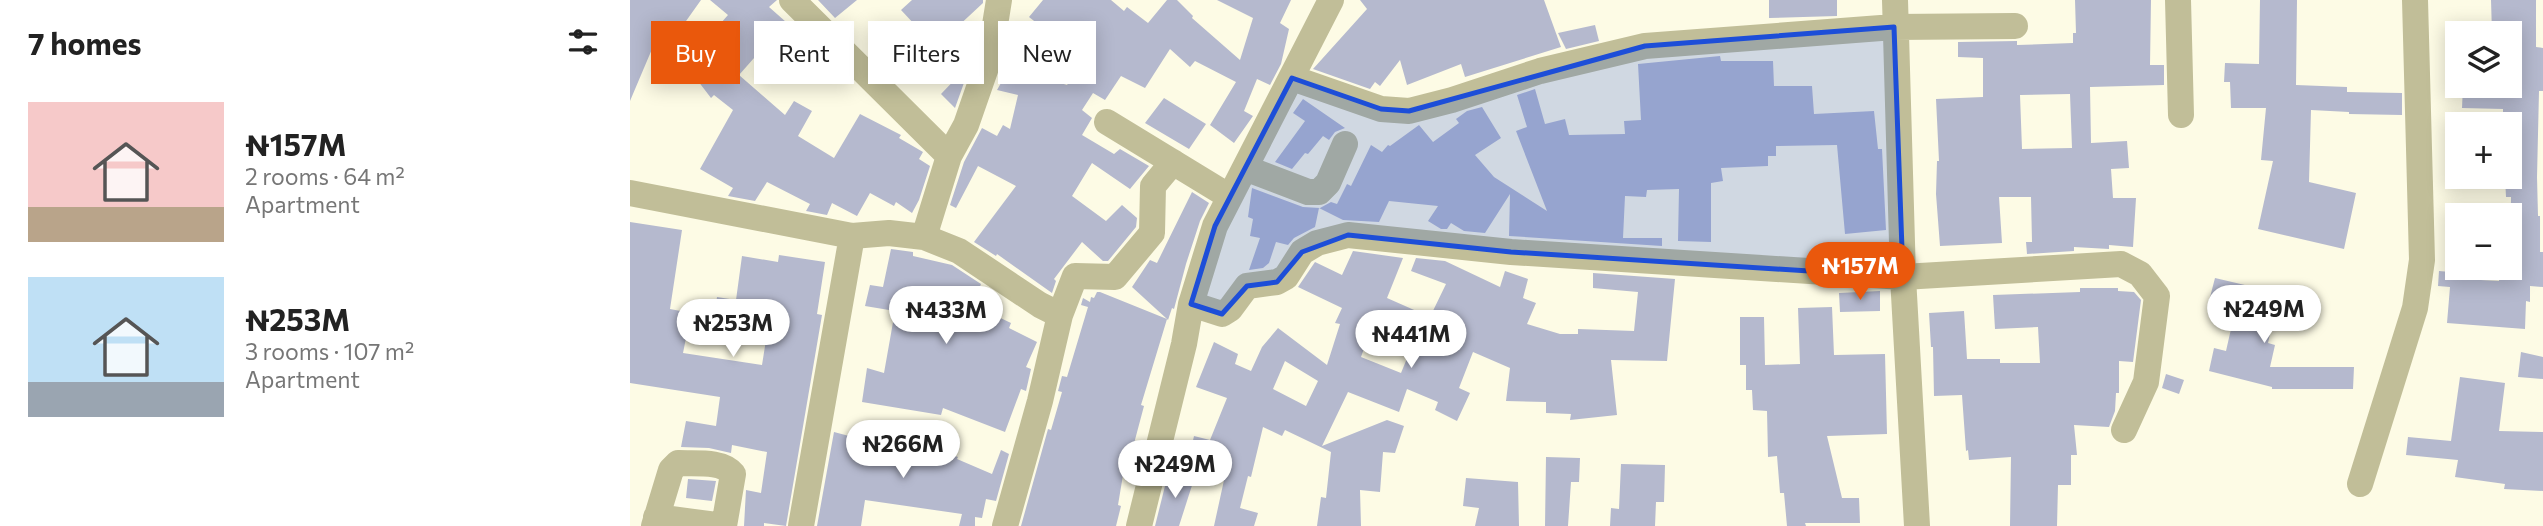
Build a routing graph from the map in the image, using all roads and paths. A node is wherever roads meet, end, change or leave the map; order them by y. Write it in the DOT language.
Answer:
graph roads {
  1 [pos="792,0"];
  2 [pos="999,0"];
  3 [pos="1331,0"];
  4 [pos="1895,0"];
  5 [pos="2178,0"];
  6 [pos="2415,0"];
  7 [pos="2015,26"];
  8 [pos="1894,27"];
  9 [pos="1292,78"];
  10 [pos="2181,115"];
  11 [pos="1107,122"];
  12 [pos="1345,145"];
  13 [pos="949,156"];
  14 [pos="1173,162"];
  15 [pos="1245,167"];
  16 [pos="630,193"];
  17 [pos="1230,197"];
  18 [pos="852,236"];
  19 [pos="924,237"];
  20 [pos="1903,277"];
  21 [pos="1191,304"];
  22 [pos="1060,315"];
  23 [pos="2124,430"];
  24 [pos="2360,484"];
  25 [pos="655,522"];
  26 [pos="724,526"];
  27 [pos="801,526"];
  28 [pos="1005,526"];
  29 [pos="1139,526"];
  30 [pos="1917,526"];
  1 -- 13 [label="street"];
  2 -- 13 [label="street"];
  3 -- 9 [label="street"];
  4 -- 8 [label="street"];
  5 -- 10 [label="street"];
  6 -- 24 [label="street"];
  7 -- 8 [label="street"];
  8 -- 9 [label="street"];
  8 -- 20 [label="street"];
  9 -- 15 [label="street"];
  11 -- 14 [label="street"];
  12 -- 15 [label="street"];
  13 -- 19 [label="street"];
  14 -- 17 [label="street"];
  14 -- 22 [label="street"];
  15 -- 17 [label="street"];
  16 -- 18 [label="street"];
  17 -- 21 [label="street"];
  18 -- 19 [label="street"];
  18 -- 27 [label="street"];
  19 -- 22 [label="street"];
  20 -- 21 [label="street"];
  20 -- 23 [label="street"];
  20 -- 30 [label="street"];
  21 -- 29 [label="street"];
  22 -- 28 [label="street"];
  25 -- 26 [label="street"];
  25 -- 26 [label="street"];
}
